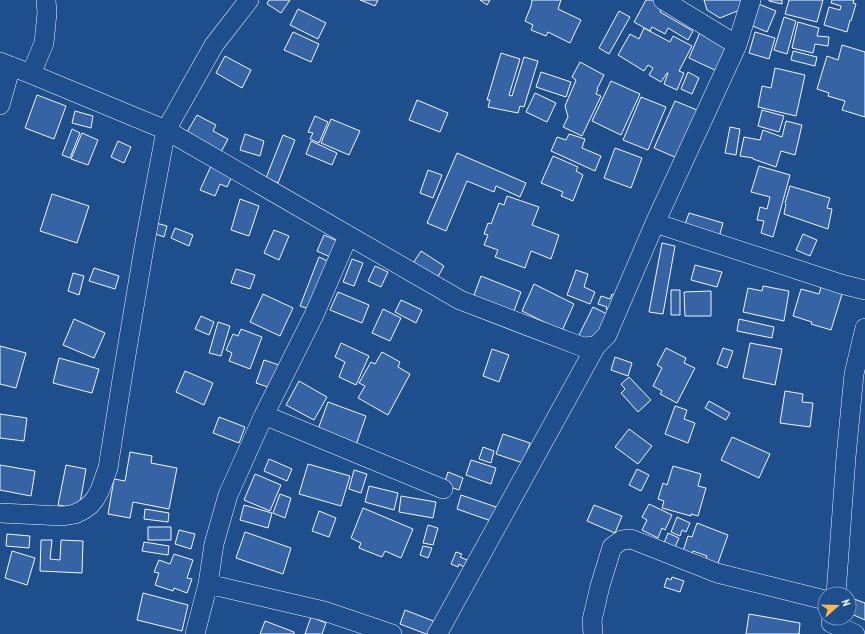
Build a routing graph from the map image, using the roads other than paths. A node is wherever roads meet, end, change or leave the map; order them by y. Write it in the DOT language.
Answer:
graph roads {
  1 [pos="46,0"];
  2 [pos="249,0"];
  3 [pos="663,0"];
  4 [pos="751,0"];
  5 [pos="737,45"];
  6 [pos="5,64"];
  7 [pos="31,74"];
  8 [pos="0,105"];
  9 [pos="166,130"];
  10 [pos="655,223"];
  11 [pos="348,236"];
  12 [pos="865,290"];
  13 [pos="865,328"];
  14 [pos="596,346"];
  15 [pos="264,415"];
  16 [pos="443,489"];
  17 [pos="0,513"];
  18 [pos="208,584"];
  19 [pos="837,586"];
  20 [pos="817,598"];
  21 [pos="834,626"];
  22 [pos="195,634"];
  23 [pos="392,634"];
  24 [pos="436,634"];
  25 [pos="593,634"];
  26 [pos="855,634"];
  1 -- 7 [label="street"];
  2 -- 9 [label="street"];
  3 -- 5 [label="street"];
  4 -- 5 [label="street"];
  5 -- 10 [label="street"];
  6 -- 7 [label="street"];
  6 -- 8 [label="street"];
  7 -- 9 [label="street"];
  9 -- 11 [label="street"];
  9 -- 17 [label="street"];
  10 -- 12 [label="street"];
  10 -- 14 [label="street"];
  11 -- 14 [label="street"];
  11 -- 15 [label="street"];
  13 -- 19 [label="street"];
  14 -- 24 [label="street"];
  15 -- 16 [label="street"];
  15 -- 18 [label="street"];
  18 -- 22 [label="street"];
  18 -- 23 [label="street"];
  20 -- 25 [label="street"];
  21 -- 26 [label="street"];
}
